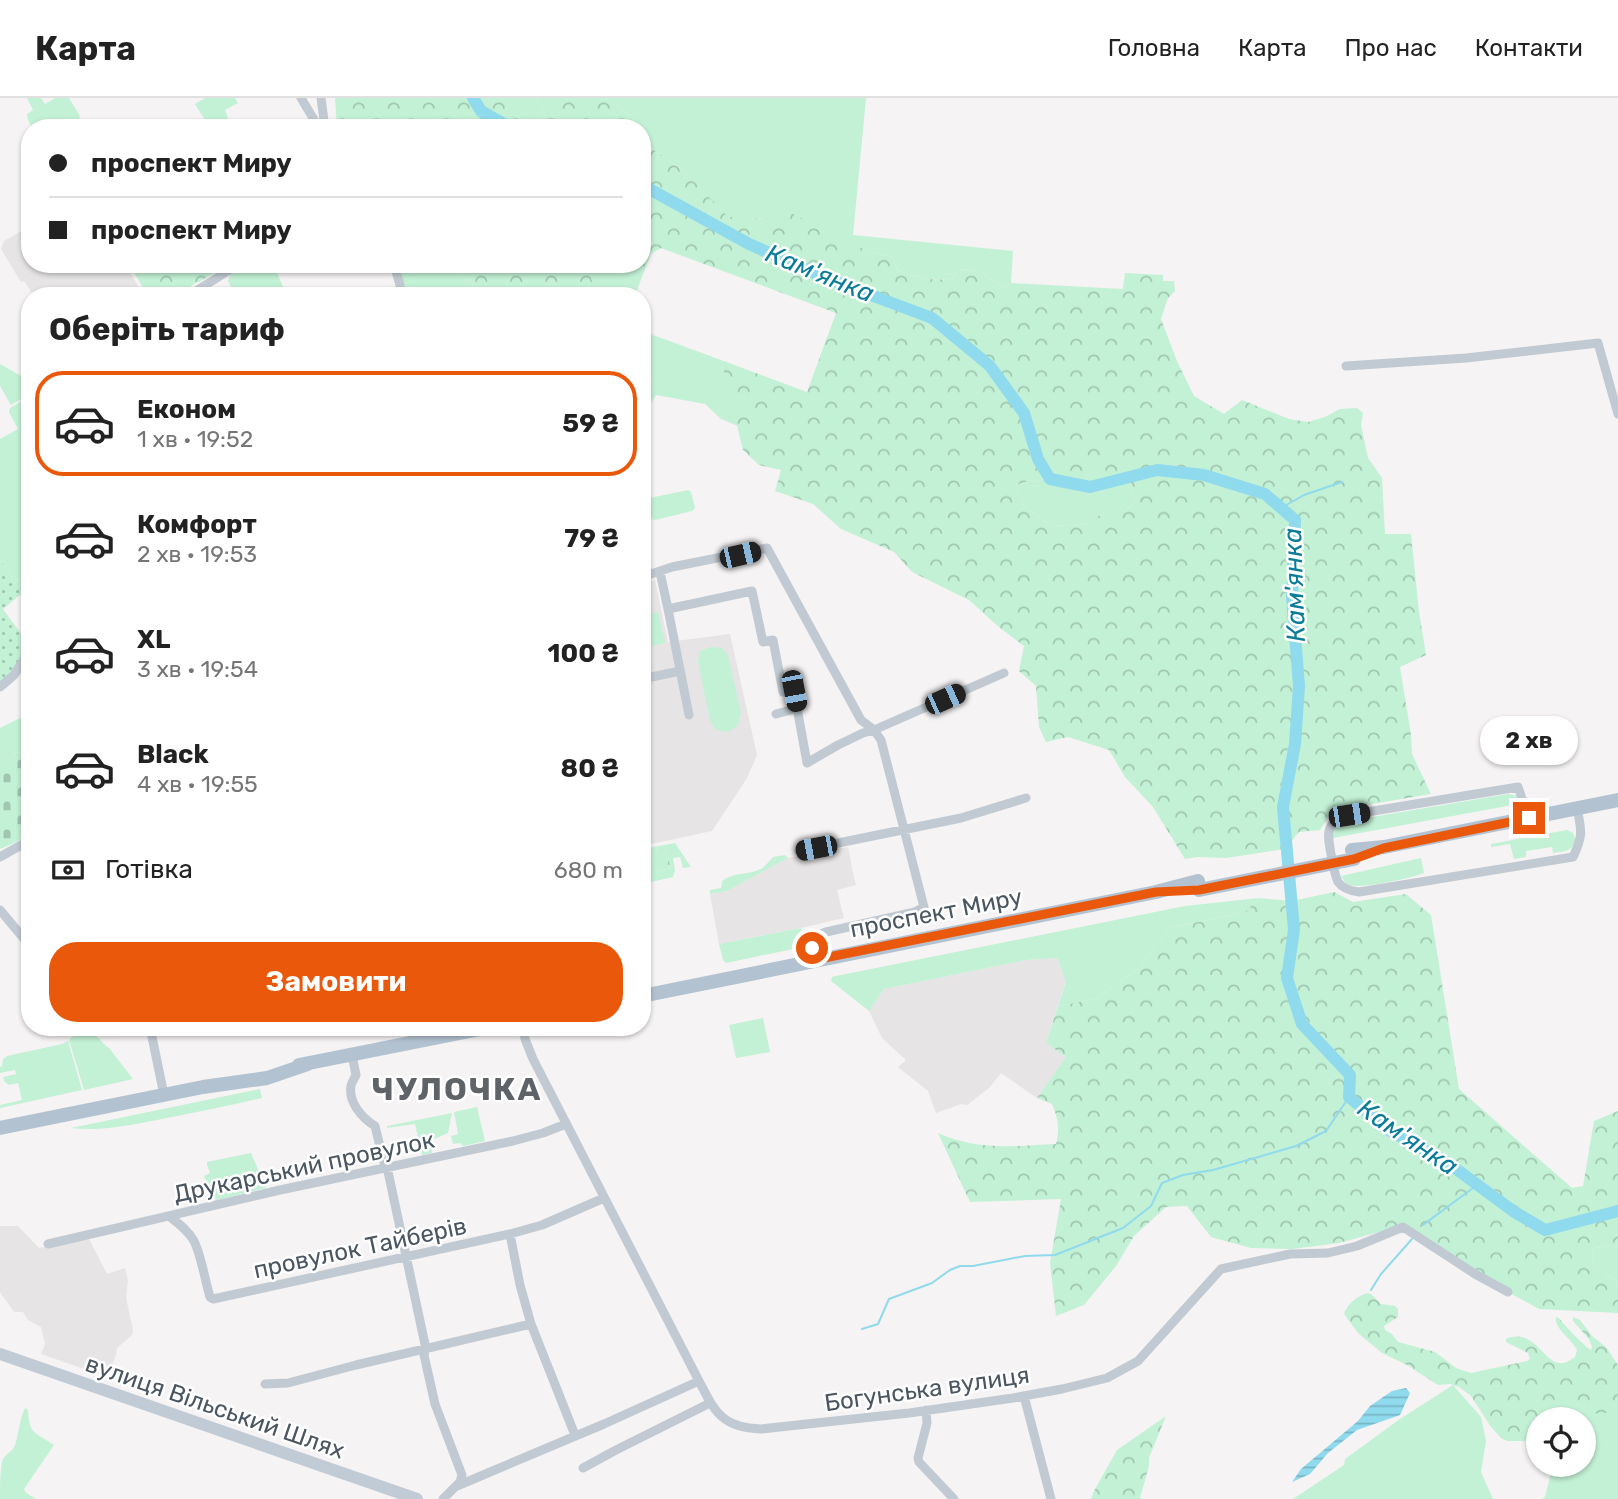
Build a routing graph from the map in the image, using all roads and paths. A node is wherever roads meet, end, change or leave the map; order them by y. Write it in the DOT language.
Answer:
graph roads {
  1 [pos="301,98"];
  2 [pos="321,98"];
  3 [pos="314,119"];
  4 [pos="323,119"];
  5 [pos="225,273"];
  6 [pos="202,287"];
  7 [pos="1346,366"];
  8 [pos="1618,414"];
  9 [pos="660,572"];
  10 [pos="651,574"];
  11 [pos="668,609"];
  12 [pos="21,664"];
  13 [pos="680,671"];
  14 [pos="1004,673"];
  15 [pos="651,677"];
  16 [pos="0,687"];
  17 [pos="798,708"];
  18 [pos="776,714"];
  19 [pos="690,715"];
  20 [pos="874,730"];
  21 [pos="1026,798"];
  22 [pos="1618,800"];
  23 [pos="1577,808"];
  24 [pos="1529,818"];
  25 [pos="904,830"];
  26 [pos="21,845"];
  27 [pos="799,851"];
  28 [pos="0,857"];
  29 [pos="0,910"];
  30 [pos="21,935"];
  31 [pos="814,960"];
  32 [pos="651,994"];
  33 [pos="152,1036"];
  34 [pos="446,1036"];
  35 [pos="524,1036"];
  36 [pos="352,1055"];
  37 [pos="164,1095"];
  38 [pos="566,1124"];
  39 [pos="0,1128"];
  40 [pos="387,1167"];
  41 [pos="604,1198"];
  42 [pos="169,1216"];
  43 [pos="510,1234"];
  44 [pos="48,1244"];
  45 [pos="407,1258"];
  46 [pos="1508,1292"];
  47 [pos="531,1324"];
  48 [pos="426,1349"];
  49 [pos="0,1354"];
  50 [pos="699,1381"];
  51 [pos="265,1384"];
  52 [pos="1024,1396"];
  53 [pos="710,1403"];
  54 [pos="926,1410"];
  55 [pos="575,1436"];
  56 [pos="583,1468"];
  57 [pos="456,1486"];
  58 [pos="416,1499"];
  59 [pos="443,1499"];
  60 [pos="954,1499"];
  61 [pos="1051,1499"];
  1 -- 3 [label="street"];
  2 -- 4 [label="street"];
  5 -- 6 [label="street"];
  7 -- 8 [label="street"];
  9 -- 10 [label="street"];
  9 -- 11 [label="street"];
  9 -- 20 [label="street"];
  11 -- 13 [label="street"];
  11 -- 17 [label="street"];
  12 -- 16 [label="street"];
  13 -- 15 [label="street"];
  13 -- 19 [label="street"];
  14 -- 20 [label="street"];
  17 -- 18 [label="street"];
  17 -- 20 [label="street"];
  20 -- 25 [label="street"];
  21 -- 25 [label="street"];
  22 -- 23 [label="main road, проспект Миру"];
  23 -- 24 [label="main road, проспект Миру"];
  23 -- 24 [label="street"];
  24 -- 31 [label="main road, проспект Миру"];
  25 -- 27 [label="street"];
  25 -- 31 [label="street"];
  26 -- 28 [label="street"];
  29 -- 30 [label="street"];
  31 -- 32 [label="main road, проспект Миру"];
  33 -- 37 [label="street"];
  34 -- 36 [label="main road"];
  35 -- 38 [label="street, Богунська вулиця"];
  36 -- 37 [label="main road"];
  36 -- 40 [label="street"];
  37 -- 39 [label="main road"];
  38 -- 40 [label="street, Друкарський провулок"];
  38 -- 41 [label="street, Богунська вулиця"];
  40 -- 42 [label="street, Друкарський провулок"];
  40 -- 45 [label="street"];
  41 -- 43 [label="street, провулок Тайберів"];
  41 -- 50 [label="street, Богунська вулиця"];
  42 -- 44 [label="street, Друкарський провулок"];
  42 -- 45 [label="street, провулок Тайберів"];
  43 -- 45 [label="street, провулок Тайберів"];
  43 -- 47 [label="street"];
  45 -- 48 [label="street"];
  46 -- 52 [label="street, Богунська вулиця"];
  47 -- 48 [label="street"];
  47 -- 55 [label="street"];
  48 -- 51 [label="street"];
  48 -- 57 [label="street"];
  49 -- 58 [label="street, вулиця Вільський Шлях"];
  50 -- 53 [label="street, Богунська вулиця"];
  50 -- 55 [label="street"];
  52 -- 54 [label="street, Богунська вулиця"];
  52 -- 61 [label="street"];
  53 -- 54 [label="street, Богунська вулиця"];
  53 -- 56 [label="street"];
  54 -- 60 [label="street"];
  55 -- 57 [label="street"];
  57 -- 59 [label="street"];
}
